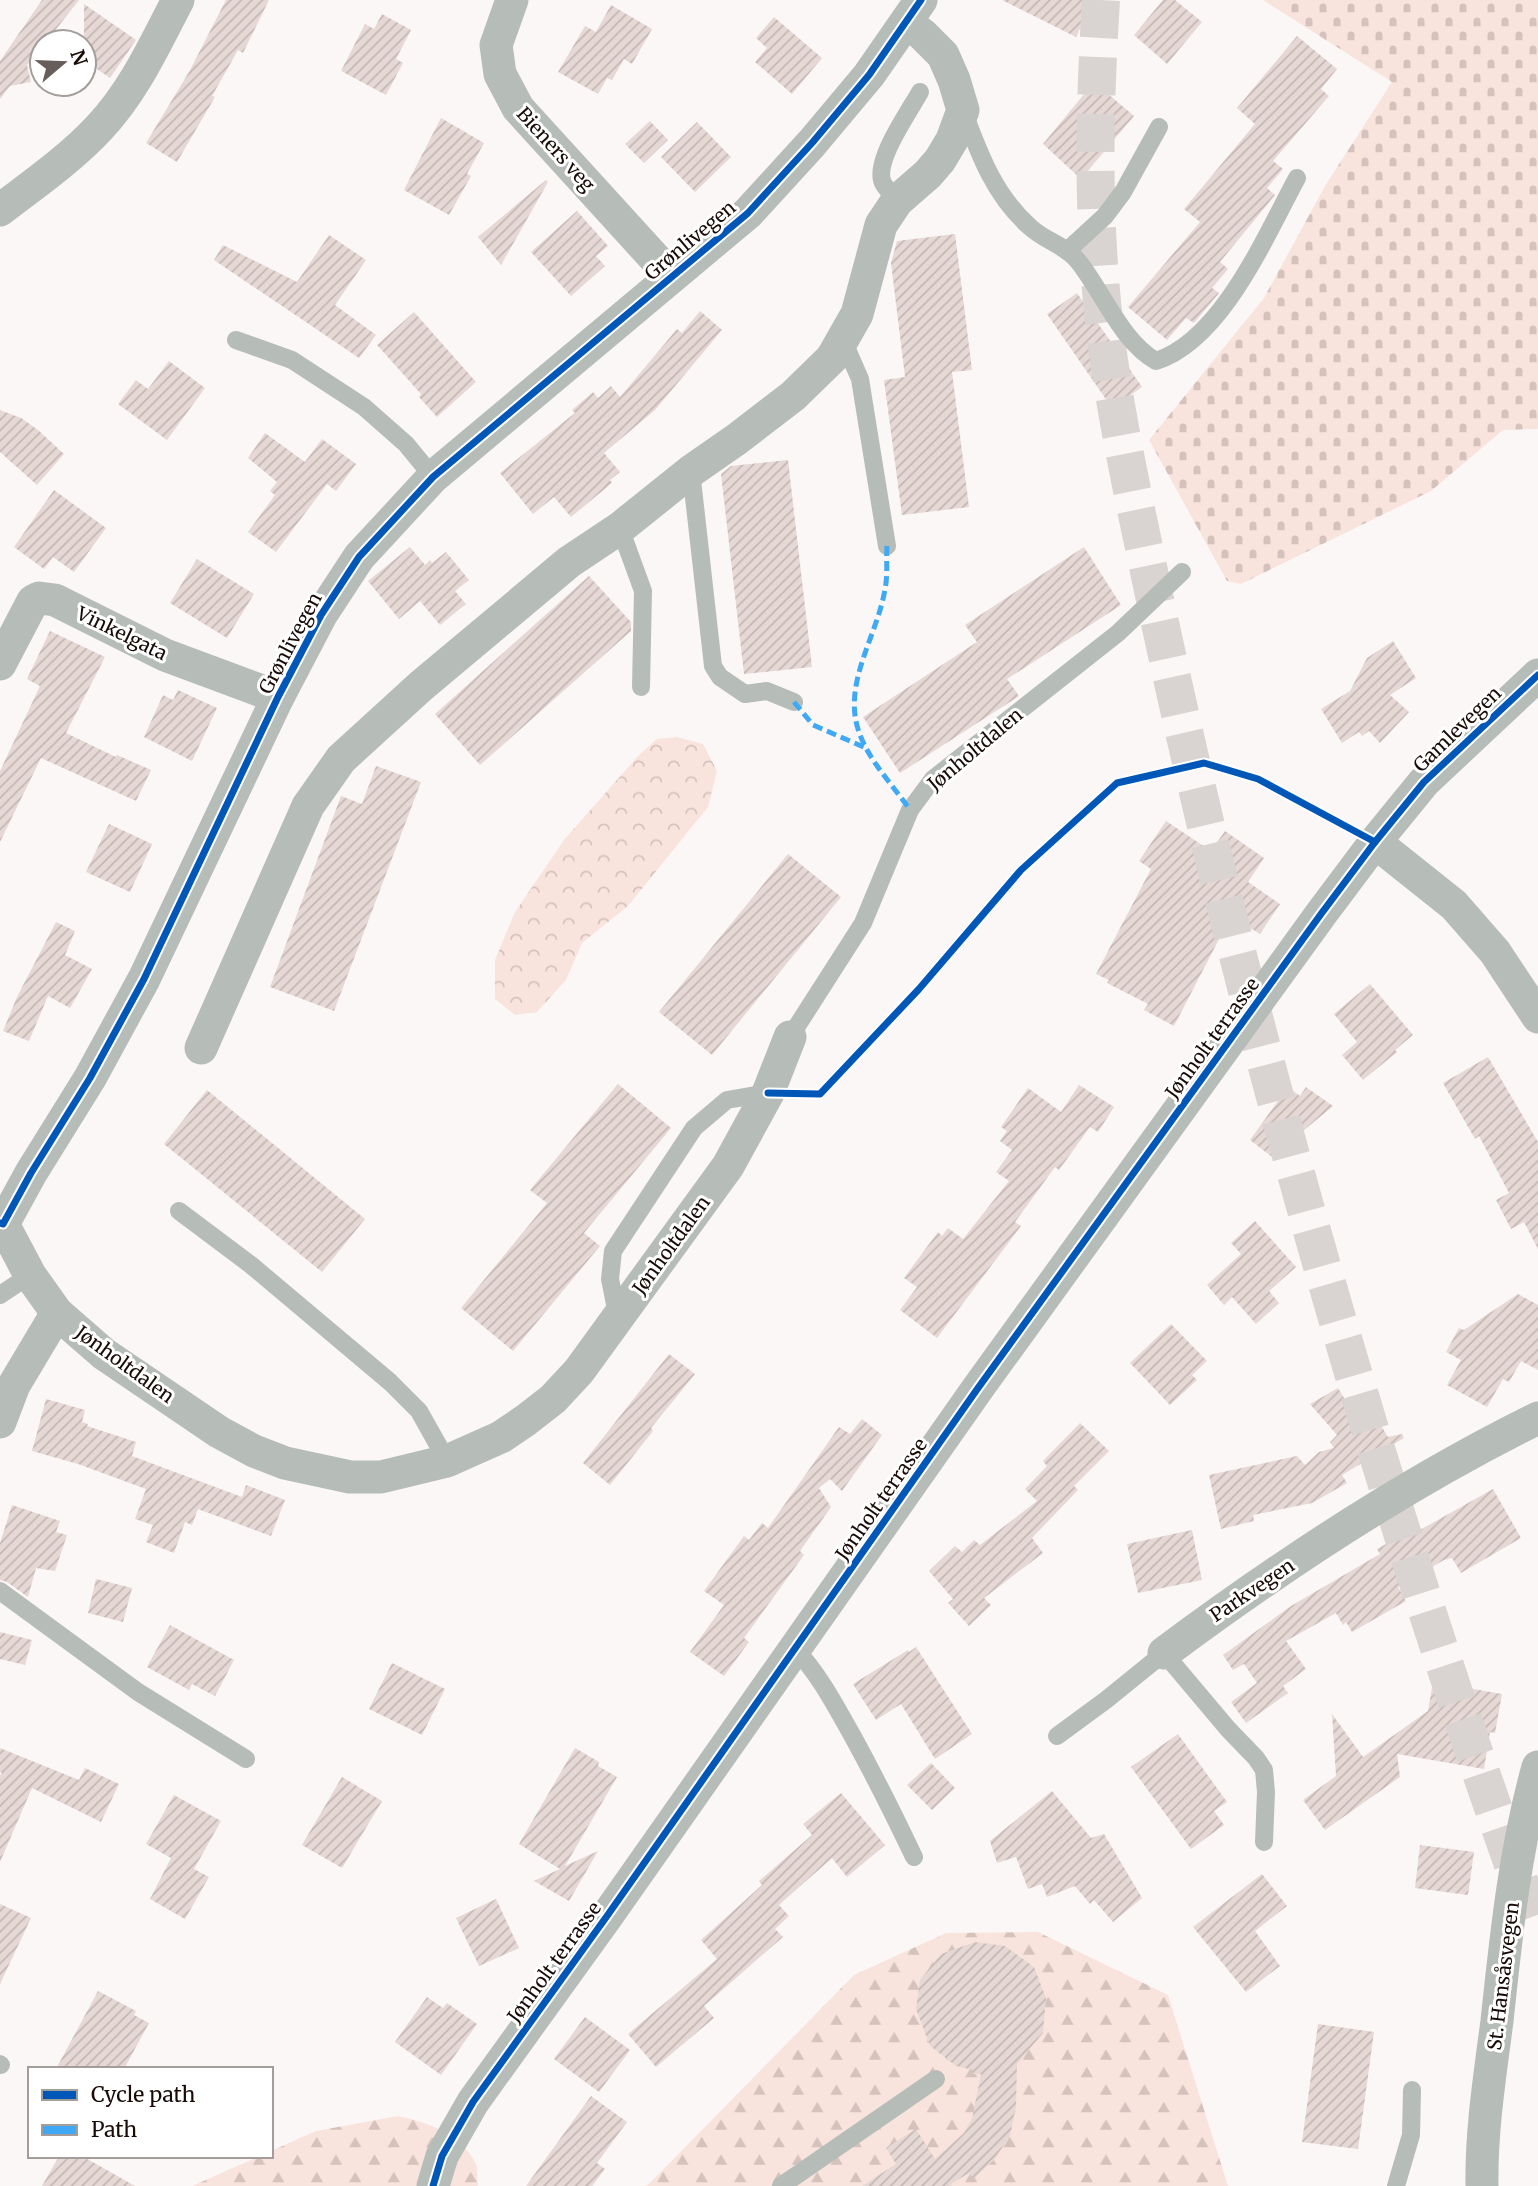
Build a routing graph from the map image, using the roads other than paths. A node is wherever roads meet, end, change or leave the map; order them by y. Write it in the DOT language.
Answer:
graph roads {
  1 [pos="178,0"];
  2 [pos="512,0"];
  3 [pos="913,11"];
  4 [pos="920,92"];
  5 [pos="963,110"];
  6 [pos="1159,127"];
  7 [pos="1297,178"];
  8 [pos="897,201"];
  9 [pos="0,210"];
  10 [pos="1068,250"];
  11 [pos="671,276"];
  12 [pos="236,340"];
  13 [pos="843,340"];
  14 [pos="691,471"];
  15 [pos="433,477"];
  16 [pos="620,528"];
  17 [pos="887,546"];
  18 [pos="1182,572"];
  19 [pos="0,664"];
  20 [pos="1538,675"];
  21 [pos="641,687"];
  22 [pos="278,697"];
  23 [pos="794,702"];
  24 [pos="1375,842"];
  25 [pos="1538,1017"];
  26 [pos="790,1037"];
  27 [pos="201,1048"];
  28 [pos="768,1093"];
  29 [pos="179,1211"];
  30 [pos="2,1224"];
  31 [pos="30,1275"];
  32 [pos="0,1295"];
  33 [pos="57,1313"];
  34 [pos="618,1319"];
  35 [pos="1538,1418"];
  36 [pos="0,1422"];
  37 [pos="447,1461"];
  38 [pos="0,1591"];
  39 [pos="795,1649"];
  40 [pos="1164,1653"];
  41 [pos="1057,1736"];
  42 [pos="246,1759"];
  43 [pos="1538,1767"];
  44 [pos="1264,1842"];
  45 [pos="914,1857"];
  46 [pos="936,2079"];
  47 [pos="1412,2090"];
  48 [pos="433,2186"];
  49 [pos="781,2186"];
  50 [pos="1396,2186"];
  51 [pos="1482,2186"];
  1 -- 9 [label="street"];
  2 -- 11 [label="street, Bieners veg"];
  3 -- 5 [label="street, Grønlivegen"];
  3 -- 11 [label="street, Grønlivegen"];
  4 -- 8 [label="lane"];
  5 -- 8 [label="street"];
  5 -- 10 [label="lane"];
  6 -- 10 [label="lane"];
  7 -- 10 [label="lane"];
  8 -- 13 [label="street"];
  11 -- 15 [label="street, Grønlivegen"];
  12 -- 15 [label="lane"];
  13 -- 14 [label="street"];
  13 -- 17 [label="lane"];
  14 -- 16 [label="street"];
  14 -- 23 [label="lane"];
  15 -- 22 [label="street, Grønlivegen"];
  16 -- 21 [label="lane"];
  16 -- 27 [label="street"];
  18 -- 26 [label="lane, Jønholtdalen"];
  19 -- 22 [label="street, Vinkelgata"];
  20 -- 24 [label="street, Gamlevegen"];
  22 -- 30 [label="street, Grønlivegen"];
  24 -- 25 [label="street"];
  24 -- 39 [label="street, Jønholt terrasse"];
  26 -- 28 [label="street, Jønholtdalen"];
  28 -- 34 [label="street, Jønholtdalen"];
  28 -- 34 [label="lane"];
  29 -- 37 [label="lane"];
  30 -- 31 [label="street, Jønholtdalen"];
  31 -- 32 [label="lane"];
  31 -- 33 [label="street, Jønholtdalen"];
  33 -- 36 [label="street"];
  33 -- 37 [label="street, Jønholtdalen"];
  34 -- 37 [label="street, Jønholtdalen"];
  35 -- 40 [label="street, Parkvegen"];
  38 -- 42 [label="lane"];
  39 -- 45 [label="lane"];
  39 -- 48 [label="street, Jønholt terrasse"];
  40 -- 41 [label="lane"];
  40 -- 44 [label="lane"];
  43 -- 51 [label="street, St. Hansåsvegen"];
  46 -- 49 [label="lane"];
  47 -- 50 [label="lane"];
}
